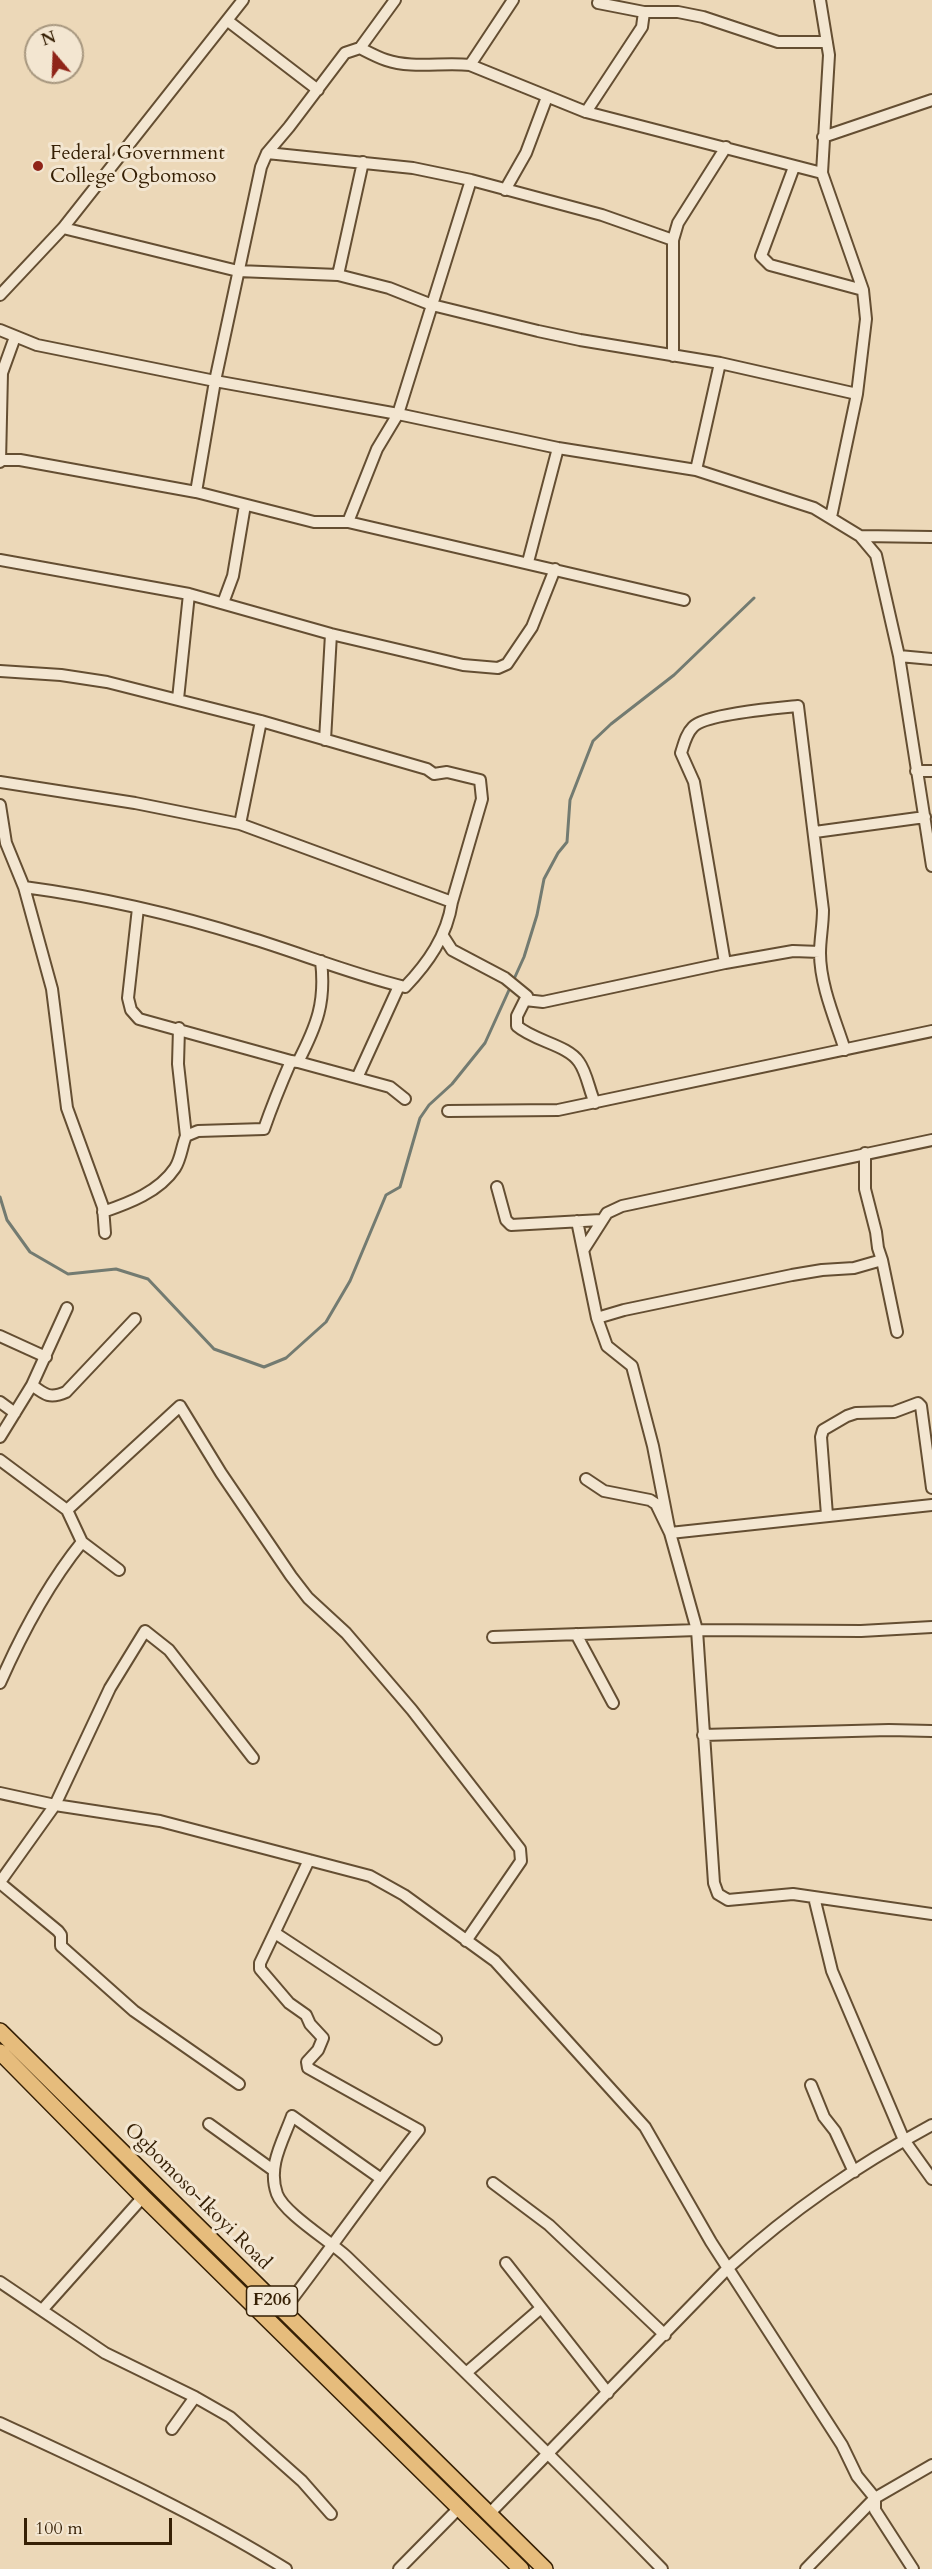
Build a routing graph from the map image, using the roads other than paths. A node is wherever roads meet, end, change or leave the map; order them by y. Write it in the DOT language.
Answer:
graph roads {
  1 [pos="243,0"];
  2 [pos="395,0"];
  3 [pos="513,0"];
  4 [pos="820,0"];
  5 [pos="596,1"];
  6 [pos="644,12"];
  7 [pos="228,21"];
  8 [pos="828,42"];
  9 [pos="360,48"];
  10 [pos="470,65"];
  11 [pos="318,90"];
  12 [pos="547,98"];
  13 [pos="932,100"];
  14 [pos="586,112"];
  15 [pos="823,137"];
  16 [pos="726,147"];
  17 [pos="267,153"];
  18 [pos="363,162"];
  19 [pos="794,167"];
  20 [pos="822,173"];
  21 [pos="471,180"];
  22 [pos="505,189"];
  23 [pos="63,228"];
  24 [pos="673,240"];
  25 [pos="238,271"];
  26 [pos="338,275"];
  27 [pos="863,290"];
  28 [pos="0,295"];
  29 [pos="432,305"];
  30 [pos="0,330"];
  31 [pos="15,337"];
  32 [pos="673,356"];
  33 [pos="720,363"];
  34 [pos="1,375"];
  35 [pos="215,381"];
  36 [pos="856,394"];
  37 [pos="398,414"];
  38 [pos="558,448"];
  39 [pos="0,461"];
  40 [pos="696,470"];
  41 [pos="196,492"];
  42 [pos="245,505"];
  43 [pos="831,517"];
  44 [pos="348,522"];
  45 [pos="860,536"];
  46 [pos="932,537"];
  47 [pos="0,560"];
  48 [pos="528,562"];
  49 [pos="555,569"];
  50 [pos="189,594"];
  51 [pos="684,600"];
  52 [pos="223,603"];
  53 [pos="331,634"];
  54 [pos="900,656"];
  55 [pos="932,659"];
  56 [pos="0,671"];
  57 [pos="178,699"];
  58 [pos="261,721"];
  59 [pos="325,740"];
  60 [pos="916,771"];
  61 [pos="932,771"];
  62 [pos="0,782"];
  63 [pos="0,805"];
  64 [pos="925,817"];
  65 [pos="240,824"];
  66 [pos="2,829"];
  67 [pos="815,832"];
  68 [pos="932,866"];
  69 [pos="24,887"];
  70 [pos="452,902"];
  71 [pos="138,908"];
  72 [pos="442,936"];
  73 [pos="819,952"];
  74 [pos="321,961"];
  75 [pos="725,963"];
  76 [pos="399,986"];
  77 [pos="525,1000"];
  78 [pos="179,1028"];
  79 [pos="932,1031"];
  80 [pos="844,1050"];
  81 [pos="294,1061"];
  82 [pos="357,1078"];
  83 [pos="405,1099"];
  84 [pos="595,1102"];
  85 [pos="448,1111"];
  86 [pos="186,1136"];
  87 [pos="932,1140"];
  88 [pos="865,1154"];
  89 [pos="497,1187"];
  90 [pos="103,1212"];
  91 [pos="601,1220"];
  92 [pos="577,1221"];
  93 [pos="105,1233"];
  94 [pos="584,1250"];
  95 [pos="882,1260"];
  96 [pos="67,1308"];
  97 [pos="597,1318"];
  98 [pos="135,1319"];
  99 [pos="897,1332"];
  100 [pos="0,1336"];
  101 [pos="46,1357"];
  102 [pos="32,1385"];
  103 [pos="0,1402"];
  104 [pos="15,1413"];
  105 [pos="0,1437"];
  106 [pos="0,1460"];
  107 [pos="586,1479"];
  108 [pos="932,1488"];
  109 [pos="932,1505"];
  110 [pos="67,1510"];
  111 [pos="827,1515"];
  112 [pos="670,1533"];
  113 [pos="82,1542"];
  114 [pos="119,1570"];
  115 [pos="932,1627"];
  116 [pos="697,1630"];
  117 [pos="576,1634"];
  118 [pos="493,1637"];
  119 [pos="0,1683"];
  120 [pos="613,1703"];
  121 [pos="932,1731"];
  122 [pos="703,1735"];
  123 [pos="253,1758"];
  124 [pos="0,1793"];
  125 [pos="55,1805"];
  126 [pos="309,1860"];
  127 [pos="0,1883"];
  128 [pos="814,1897"];
  129 [pos="932,1914"];
  130 [pos="275,1933"];
  131 [pos="466,1941"];
  132 [pos="0,2031"];
  133 [pos="436,2039"];
  134 [pos="0,2052"];
  135 [pos="239,2084"];
  136 [pos="811,2085"];
  137 [pos="209,2124"];
  138 [pos="932,2125"];
  139 [pos="904,2140"];
  140 [pos="273,2170"];
  141 [pos="854,2172"];
  142 [pos="380,2178"];
  143 [pos="932,2179"];
  144 [pos="493,2183"];
  145 [pos="143,2197"];
  146 [pos="334,2244"];
  147 [pos="506,2264"];
  148 [pos="728,2268"];
  149 [pos="0,2282"];
  150 [pos="541,2308"];
  151 [pos="43,2309"];
  152 [pos="283,2311"];
  153 [pos="665,2335"];
  154 [pos="466,2373"];
  155 [pos="608,2393"];
  156 [pos="195,2397"];
  157 [pos="0,2423"];
  158 [pos="172,2429"];
  159 [pos="548,2453"];
  160 [pos="932,2465"];
  161 [pos="875,2498"];
  162 [pos="459,2508"];
  163 [pos="490,2513"];
  164 [pos="331,2514"];
  165 [pos="286,2569"];
  166 [pos="399,2569"];
  167 [pos="521,2569"];
  168 [pos="545,2569"];
  169 [pos="662,2569"];
  170 [pos="806,2569"];
  171 [pos="913,2569"];
  1 -- 7 [label="street"];
  2 -- 9 [label="street"];
  3 -- 10 [label="street"];
  4 -- 8 [label="street"];
  5 -- 6 [label="street"];
  6 -- 8 [label="street"];
  6 -- 14 [label="street"];
  7 -- 11 [label="street"];
  7 -- 23 [label="street"];
  8 -- 15 [label="street"];
  9 -- 10 [label="street"];
  9 -- 11 [label="street"];
  10 -- 12 [label="street"];
  11 -- 17 [label="street"];
  12 -- 14 [label="street"];
  12 -- 22 [label="street"];
  13 -- 15 [label="street"];
  14 -- 16 [label="street"];
  15 -- 20 [label="street"];
  16 -- 19 [label="street"];
  16 -- 24 [label="street"];
  17 -- 18 [label="street"];
  17 -- 25 [label="street"];
  18 -- 21 [label="street"];
  18 -- 26 [label="street"];
  19 -- 20 [label="street"];
  19 -- 27 [label="street"];
  20 -- 27 [label="street"];
  21 -- 22 [label="street"];
  21 -- 29 [label="street"];
  22 -- 24 [label="street"];
  23 -- 25 [label="street"];
  23 -- 28 [label="street"];
  24 -- 32 [label="street"];
  25 -- 26 [label="street"];
  25 -- 35 [label="street"];
  26 -- 29 [label="street"];
  27 -- 36 [label="street"];
  29 -- 32 [label="street"];
  29 -- 37 [label="street"];
  30 -- 31 [label="street"];
  31 -- 34 [label="street"];
  31 -- 35 [label="street"];
  32 -- 33 [label="street"];
  33 -- 36 [label="street"];
  33 -- 40 [label="street"];
  34 -- 39 [label="street"];
  35 -- 37 [label="street"];
  35 -- 41 [label="street"];
  36 -- 43 [label="street"];
  37 -- 38 [label="street"];
  37 -- 44 [label="street"];
  38 -- 40 [label="street"];
  38 -- 48 [label="street"];
  39 -- 41 [label="street"];
  40 -- 43 [label="street"];
  41 -- 42 [label="street"];
  42 -- 44 [label="street"];
  42 -- 52 [label="street"];
  43 -- 45 [label="street"];
  44 -- 48 [label="street"];
  45 -- 46 [label="street"];
  45 -- 54 [label="street"];
  47 -- 50 [label="street"];
  48 -- 49 [label="street"];
  49 -- 51 [label="street"];
  49 -- 53 [label="street"];
  50 -- 52 [label="street"];
  50 -- 57 [label="street"];
  52 -- 53 [label="street"];
  53 -- 59 [label="street"];
  54 -- 55 [label="street"];
  54 -- 60 [label="street"];
  56 -- 57 [label="street"];
  57 -- 58 [label="street"];
  58 -- 59 [label="street"];
  58 -- 65 [label="street"];
  59 -- 70 [label="street"];
  60 -- 61 [label="street"];
  60 -- 64 [label="street"];
  62 -- 65 [label="street"];
  63 -- 66 [label="street"];
  64 -- 67 [label="street"];
  64 -- 68 [label="street"];
  65 -- 70 [label="street"];
  66 -- 69 [label="street"];
  67 -- 73 [label="street"];
  67 -- 75 [label="street"];
  69 -- 71 [label="street"];
  69 -- 90 [label="street"];
  70 -- 72 [label="street"];
  71 -- 74 [label="street"];
  71 -- 78 [label="street"];
  72 -- 76 [label="street"];
  72 -- 77 [label="street"];
  73 -- 75 [label="street"];
  73 -- 80 [label="street"];
  74 -- 76 [label="street"];
  74 -- 81 [label="street"];
  75 -- 77 [label="street"];
  76 -- 82 [label="street"];
  77 -- 84 [label="street"];
  78 -- 81 [label="street"];
  78 -- 86 [label="street"];
  79 -- 80 [label="street"];
  80 -- 84 [label="street"];
  81 -- 82 [label="street"];
  81 -- 86 [label="street"];
  82 -- 83 [label="street"];
  84 -- 85 [label="street"];
  86 -- 90 [label="street"];
  87 -- 88 [label="street"];
  88 -- 91 [label="street"];
  88 -- 95 [label="street"];
  89 -- 92 [label="street"];
  90 -- 93 [label="street"];
  91 -- 92 [label="street"];
  91 -- 94 [label="street"];
  92 -- 94 [label="street"];
  94 -- 97 [label="street"];
  95 -- 97 [label="street"];
  95 -- 99 [label="street"];
  96 -- 101 [label="street"];
  97 -- 112 [label="street"];
  98 -- 102 [label="street"];
  100 -- 101 [label="street"];
  101 -- 102 [label="street"];
  102 -- 104 [label="street"];
  103 -- 104 [label="street"];
  104 -- 105 [label="street"];
  106 -- 110 [label="street"];
  107 -- 112 [label="street"];
  108 -- 111 [label="street"];
  109 -- 111 [label="street"];
  110 -- 113 [label="street"];
  110 -- 131 [label="street"];
  111 -- 112 [label="street"];
  112 -- 116 [label="street"];
  113 -- 114 [label="street"];
  113 -- 119 [label="street"];
  115 -- 116 [label="street"];
  116 -- 117 [label="street"];
  116 -- 122 [label="street"];
  117 -- 118 [label="street"];
  117 -- 120 [label="street"];
  121 -- 122 [label="street"];
  122 -- 128 [label="street"];
  123 -- 125 [label="street"];
  124 -- 125 [label="street"];
  125 -- 126 [label="street"];
  125 -- 127 [label="street"];
  126 -- 130 [label="street"];
  126 -- 131 [label="street"];
  127 -- 135 [label="street"];
  128 -- 129 [label="street"];
  128 -- 139 [label="street"];
  130 -- 133 [label="street"];
  130 -- 142 [label="street"];
  131 -- 148 [label="street"];
  132 -- 152 [label="main road, Ogbomoso-Ikoyi Road / F206"];
  134 -- 145 [label="main road, Ogbomoso-Ikoyi Road / F206"];
  136 -- 141 [label="street"];
  137 -- 140 [label="street"];
  138 -- 139 [label="street"];
  139 -- 141 [label="street"];
  139 -- 143 [label="street"];
  140 -- 142 [label="street"];
  140 -- 146 [label="street"];
  141 -- 148 [label="street"];
  142 -- 146 [label="street"];
  144 -- 153 [label="street"];
  145 -- 151 [label="street"];
  145 -- 162 [label="main road, Ogbomoso-Ikoyi Road / F206"];
  146 -- 152 [label="street"];
  146 -- 154 [label="street"];
  147 -- 150 [label="street"];
  148 -- 153 [label="street"];
  148 -- 161 [label="street"];
  149 -- 151 [label="street"];
  150 -- 154 [label="street"];
  150 -- 155 [label="street"];
  151 -- 156 [label="street"];
  152 -- 163 [label="main road, Ogbomoso-Ikoyi Road / F206"];
  153 -- 155 [label="street"];
  154 -- 159 [label="street"];
  155 -- 159 [label="street"];
  156 -- 158 [label="street"];
  156 -- 164 [label="street"];
  157 -- 165 [label="street"];
  159 -- 163 [label="street"];
  159 -- 169 [label="street"];
  160 -- 161 [label="street"];
  161 -- 170 [label="street"];
  161 -- 171 [label="street"];
  162 -- 166 [label="street"];
  162 -- 167 [label="main road, Ogbomoso-Ikoyi Road / F206"];
  163 -- 168 [label="main road, Ogbomoso-Ikoyi Road / F206"];
}
